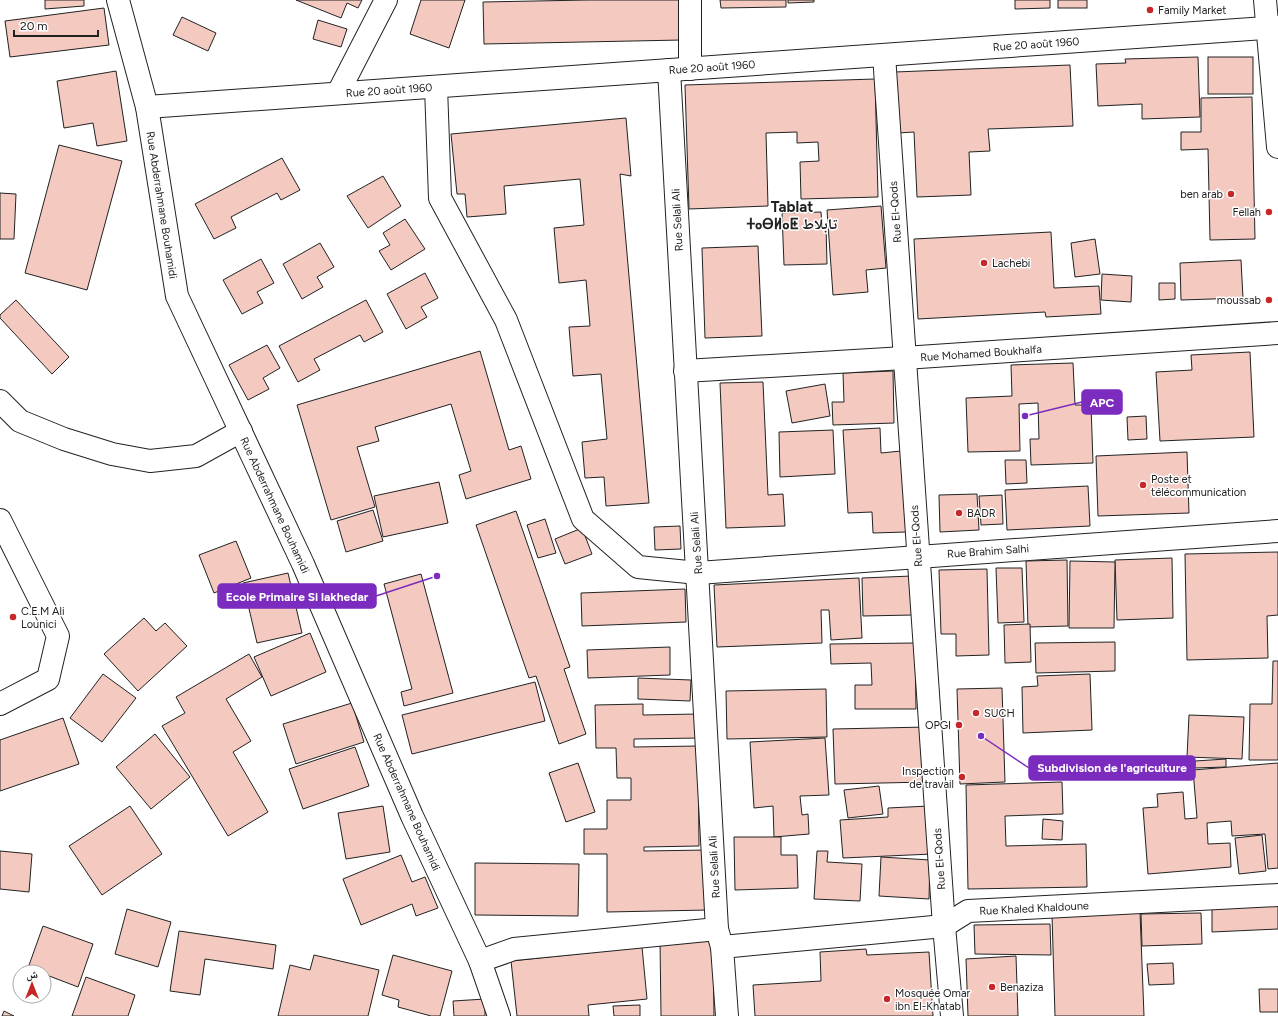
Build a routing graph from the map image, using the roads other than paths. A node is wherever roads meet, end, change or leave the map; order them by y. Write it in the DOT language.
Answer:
graph roads {
  1 [pos="118,0"];
  2 [pos="386,0"];
  3 [pos="690,0"];
  4 [pos="1265,0"];
  5 [pos="1272,28"];
  6 [pos="884,55"];
  7 [pos="679,69"];
  8 [pos="436,87"];
  9 [pos="338,93"];
  10 [pos="147,107"];
  11 [pos="1278,147"];
  12 [pos="1278,333"];
  13 [pos="904,358"];
  14 [pos="685,371"];
  15 [pos="0,401"];
  16 [pos="241,431"];
  17 [pos="0,520"];
  18 [pos="1278,531"];
  19 [pos="918,556"];
  20 [pos="698,573"];
  21 [pos="0,704"];
  22 [pos="1278,895"];
  23 [pos="944,926"];
  24 [pos="720,938"];
  25 [pos="480,960"];
  26 [pos="499,1016"];
  27 [pos="727,1016"];
  28 [pos="952,1016"];
  1 -- 10 [label="street, Rue Abderrahmane Bouhamidi"];
  2 -- 9 [label="street"];
  3 -- 7 [label="street, Rue Selali Ali"];
  4 -- 5 [label="street"];
  5 -- 6 [label="street, Rue 20 août 1960"];
  5 -- 11 [label="street"];
  6 -- 7 [label="street, Rue 20 août 1960"];
  6 -- 13 [label="street, Rue El-Qods"];
  7 -- 8 [label="street, Rue 20 août 1960"];
  7 -- 14 [label="street, Rue Selali Ali"];
  8 -- 9 [label="street, Rue 20 août 1960"];
  8 -- 20 [label="street, Rue Brahim Salhi"];
  9 -- 10 [label="street, Rue 20 août 1960"];
  10 -- 16 [label="street, Rue Abderrahmane Bouhamidi"];
  12 -- 13 [label="street, Rue Mohamed Boukhalfa"];
  13 -- 14 [label="street, Rue Mohamed Boukhalfa"];
  13 -- 19 [label="street, Rue El-Qods"];
  14 -- 20 [label="street, Rue Selali Ali"];
  15 -- 16 [label="street"];
  16 -- 25 [label="street, Rue Abderrahmane Bouhamidi"];
  17 -- 21 [label="street"];
  18 -- 19 [label="street, Rue Brahim Salhi"];
  19 -- 20 [label="street, Rue Brahim Salhi"];
  19 -- 23 [label="street, Rue El-Qods"];
  20 -- 24 [label="street, Rue Selali Ali"];
  22 -- 23 [label="street, Rue Khaled Khaldoune"];
  23 -- 24 [label="street, Rue Khaled Khaldoune"];
  23 -- 28 [label="street, Rue El-Qods"];
  24 -- 25 [label="street, Rue Khaled Khaldoune"];
  24 -- 27 [label="street, Rue Selali Ali"];
  25 -- 26 [label="street, Rue Abderrahmane Bouhamidi"];
}
